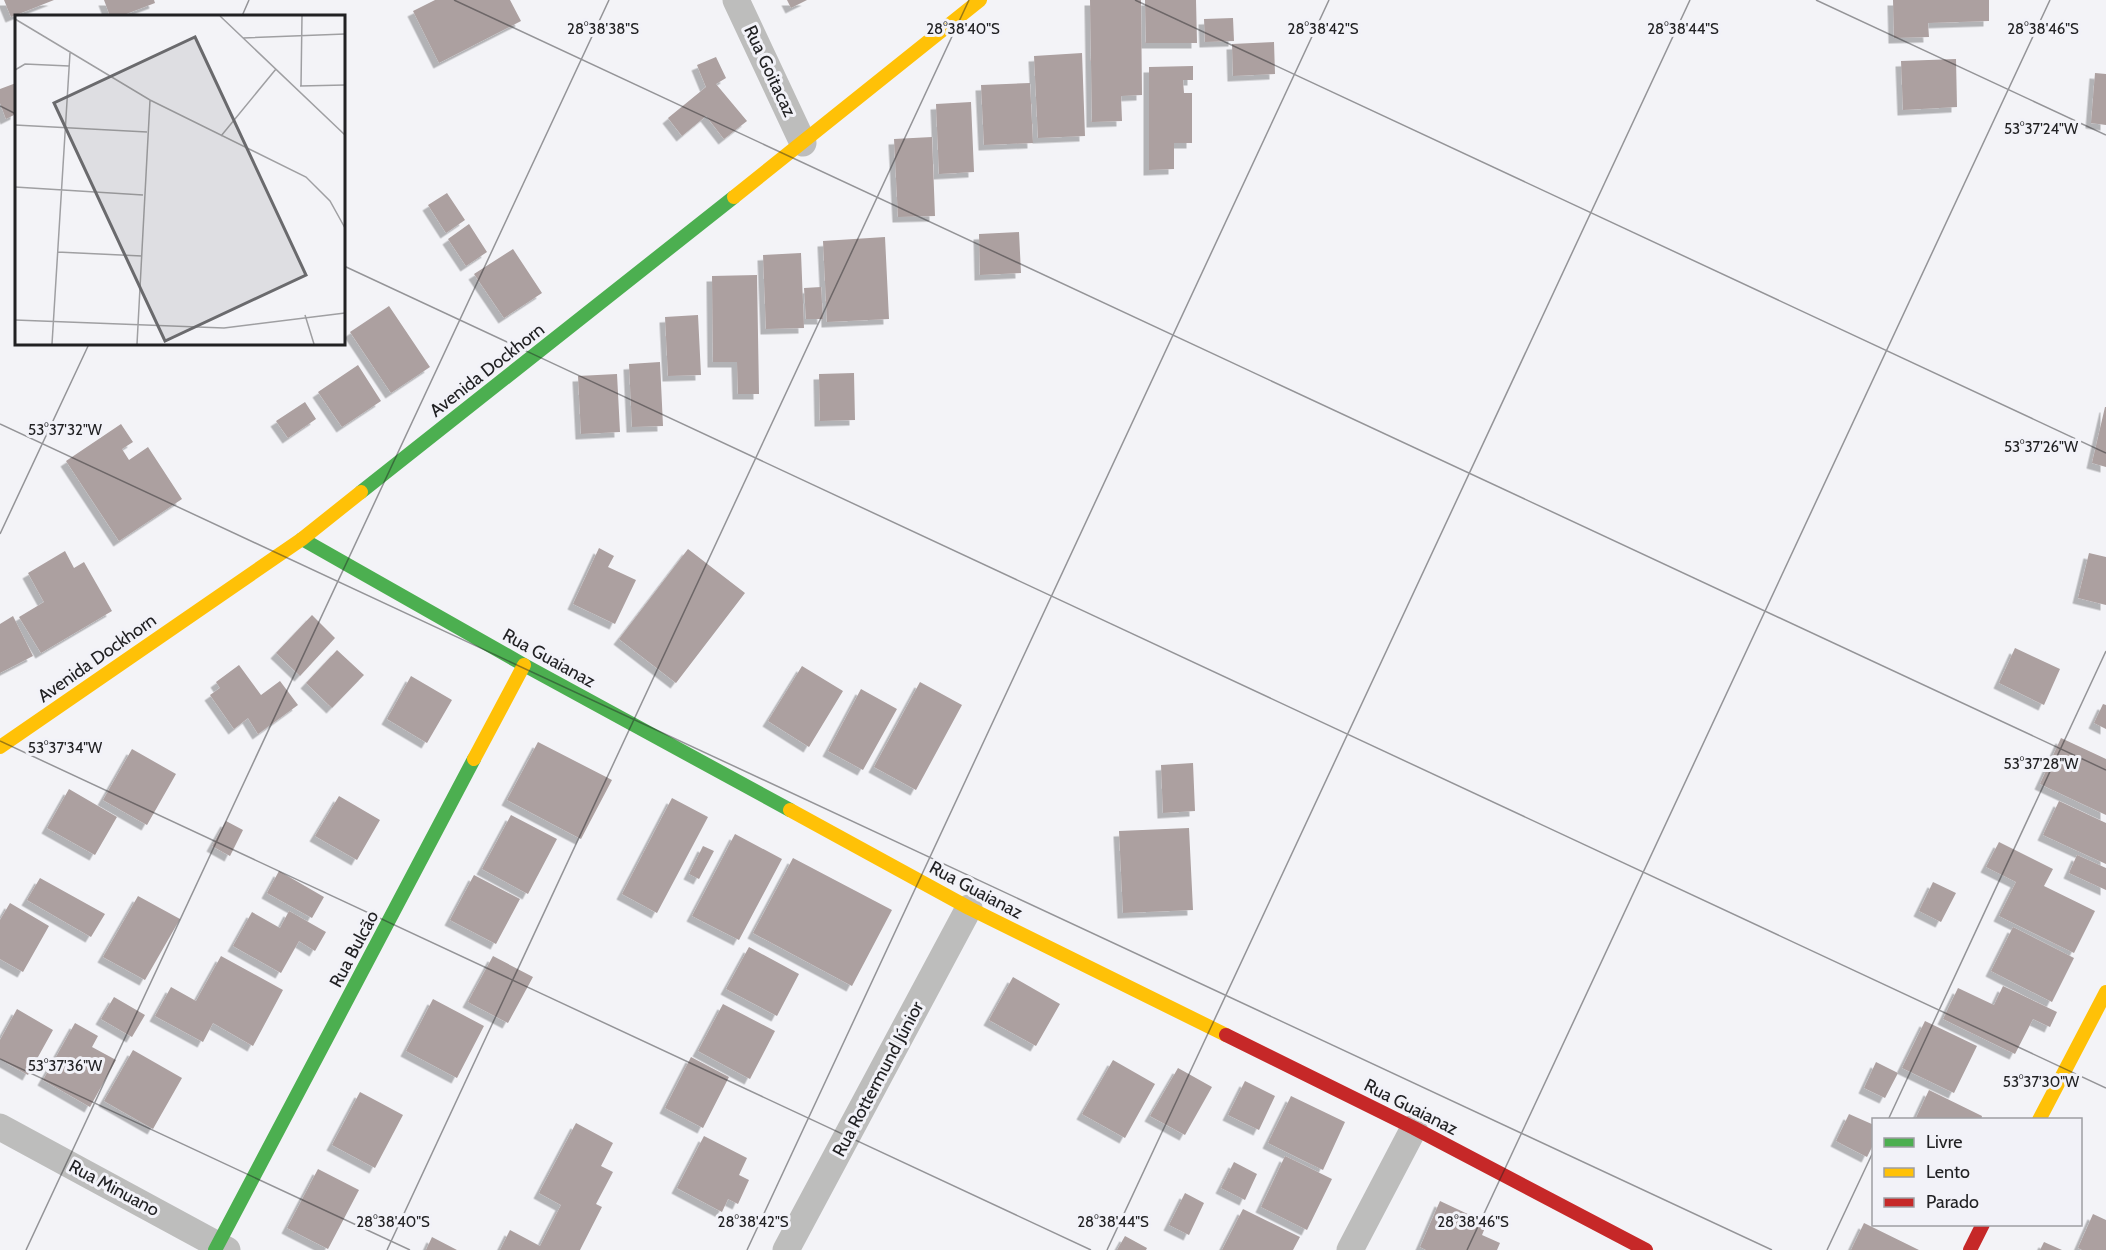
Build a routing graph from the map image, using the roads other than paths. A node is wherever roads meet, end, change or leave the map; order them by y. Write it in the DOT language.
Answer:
graph roads {
  1 [pos="736,0"];
  2 [pos="980,0"];
  3 [pos="803,143"];
  4 [pos="302,539"];
  5 [pos="524,665"];
  6 [pos="0,747"];
  7 [pos="969,909"];
  8 [pos="2106,992"];
  9 [pos="2040,1118"];
  10 [pos="0,1127"];
  11 [pos="1414,1128"];
  12 [pos="1982,1226"];
  13 [pos="220,1248"];
  14 [pos="786,1250"];
  15 [pos="1350,1250"];
  16 [pos="1646,1250"];
  17 [pos="1970,1250"];
  1 -- 3 [label="street, Rua Goitacaz"];
  2 -- 3 [label="street, Avenida Dockhorn"];
  3 -- 4 [label="street, Avenida Dockhorn"];
  4 -- 5 [label="street, Rua Guaianaz"];
  4 -- 6 [label="street, Avenida Dockhorn"];
  5 -- 7 [label="street, Rua Guaianaz"];
  5 -- 13 [label="street, Rua Bulcão"];
  7 -- 11 [label="street, Rua Guaianaz"];
  7 -- 14 [label="street, Rua Rottermund Júnior"];
  8 -- 9 [label="street"];
  10 -- 13 [label="street, Rua Minuano"];
  11 -- 15 [label="street"];
  11 -- 16 [label="street, Rua Guaianaz"];
  12 -- 17 [label="street"];
}
